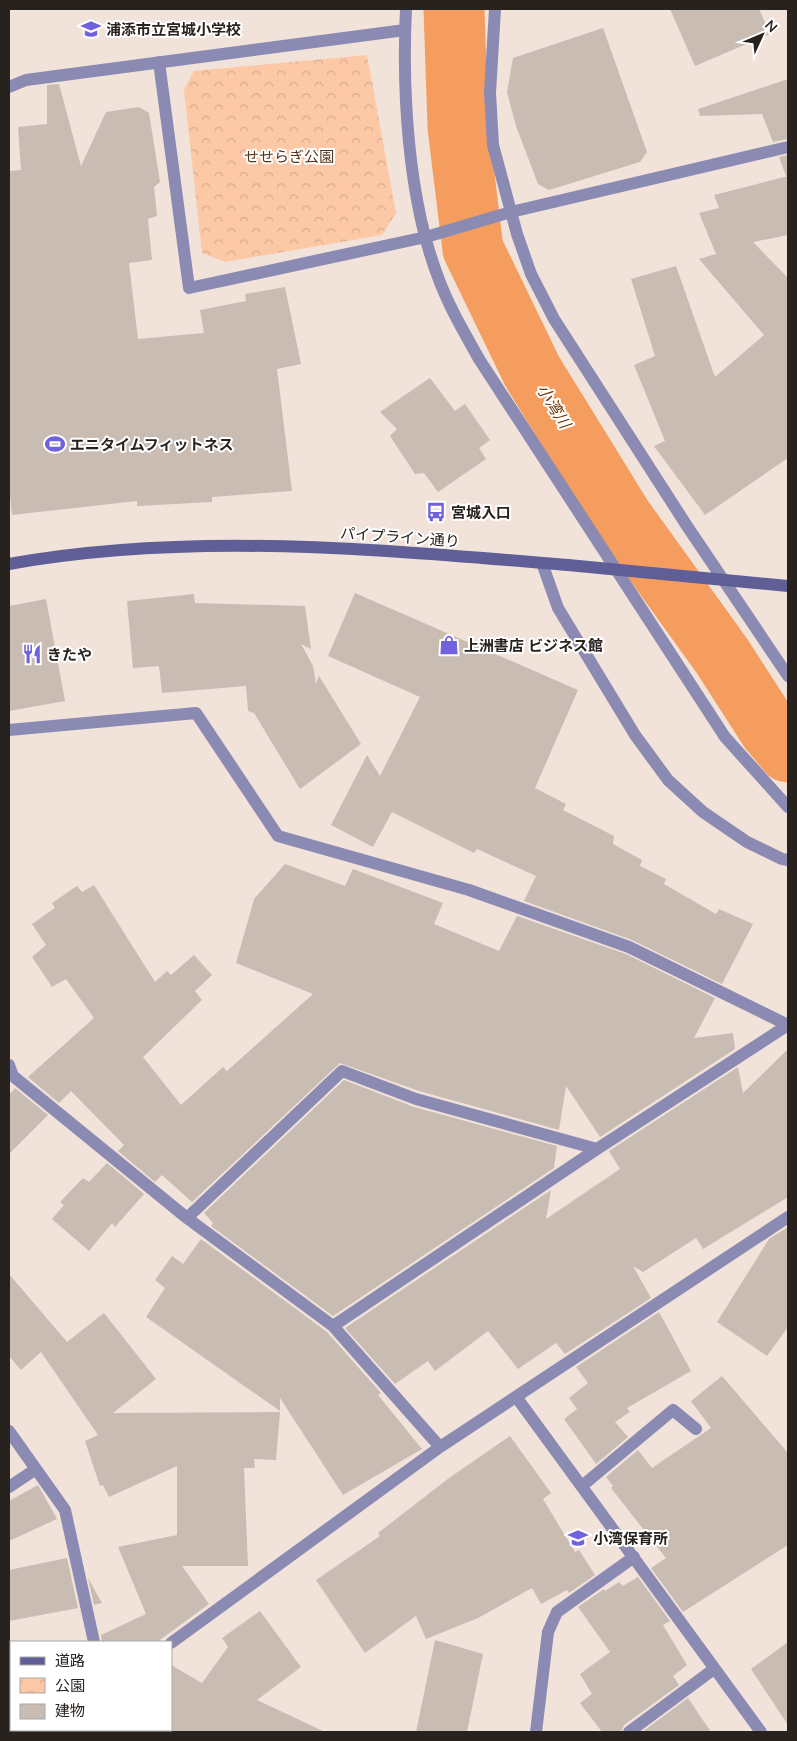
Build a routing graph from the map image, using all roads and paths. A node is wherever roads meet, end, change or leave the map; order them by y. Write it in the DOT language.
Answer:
graph roads {
  1 [pos="406,9"];
  2 [pos="495,9"];
  3 [pos="405,30"];
  4 [pos="159,62"];
  5 [pos="9,87"];
  6 [pos="788,147"];
  7 [pos="511,212"];
  8 [pos="426,237"];
  9 [pos="542,563"];
  10 [pos="9,564"];
  11 [pos="788,586"];
  12 [pos="788,676"];
  13 [pos="9,730"];
  14 [pos="788,806"];
  15 [pos="788,860"];
  16 [pos="788,1025"];
  17 [pos="9,1065"];
  18 [pos="597,1149"];
  19 [pos="788,1217"];
  20 [pos="188,1218"];
  21 [pos="333,1326"];
  22 [pos="517,1398"];
  23 [pos="696,1429"];
  24 [pos="9,1431"];
  25 [pos="440,1447"];
  26 [pos="36,1469"];
  27 [pos="582,1486"];
  28 [pos="9,1487"];
  29 [pos="634,1557"];
  30 [pos="94,1641"];
  31 [pos="172,1642"];
  32 [pos="714,1669"];
  33 [pos="536,1732"];
  34 [pos="629,1732"];
  35 [pos="761,1732"];
  1 -- 3 [label="street"];
  2 -- 7 [label="street"];
  3 -- 4 [label="street"];
  3 -- 8 [label="street"];
  4 -- 5 [label="street"];
  4 -- 8 [label="street"];
  6 -- 7 [label="street"];
  7 -- 8 [label="street"];
  7 -- 12 [label="street"];
  8 -- 14 [label="street"];
  9 -- 10 [label="main road, パイプライン通り"];
  9 -- 11 [label="main road, パイプライン通り, bridge"];
  9 -- 15 [label="street"];
  13 -- 16 [label="street"];
  16 -- 18 [label="street"];
  17 -- 20 [label="street"];
  18 -- 20 [label="street"];
  18 -- 21 [label="street"];
  19 -- 22 [label="street"];
  20 -- 21 [label="street"];
  21 -- 25 [label="street"];
  22 -- 25 [label="street"];
  22 -- 27 [label="street"];
  23 -- 27 [label="street"];
  24 -- 26 [label="street"];
  25 -- 31 [label="street"];
  26 -- 28 [label="street"];
  26 -- 30 [label="street"];
  27 -- 29 [label="street"];
  29 -- 32 [label="street"];
  29 -- 33 [label="street"];
  32 -- 34 [label="street"];
  32 -- 35 [label="street"];
}
